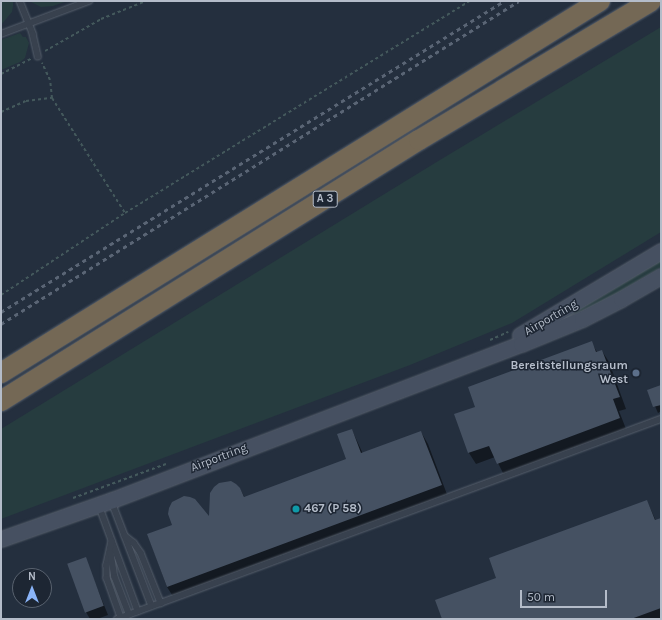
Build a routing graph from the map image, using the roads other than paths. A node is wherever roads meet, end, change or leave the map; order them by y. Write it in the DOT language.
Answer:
graph roads {
  1 [pos="20,1"];
  2 [pos="89,1"];
  3 [pos="600,1"];
  4 [pos="651,1"];
  5 [pos="29,24"];
  6 [pos="1,34"];
  7 [pos="38,56"];
  8 [pos="661,251"];
  9 [pos="661,276"];
  10 [pos="1,373"];
  11 [pos="436,375"];
  12 [pos="1,401"];
  13 [pos="661,419"];
  14 [pos="105,503"];
  15 [pos="125,536"];
  16 [pos="1,539"];
  17 [pos="112,541"];
  18 [pos="161,603"];
  19 [pos="152,606"];
  20 [pos="138,611"];
  21 [pos="129,614"];
  22 [pos="119,618"];
  1 -- 5 [label="lane"];
  2 -- 5 [label="lane"];
  3 -- 10 [label="highway, A 3"];
  4 -- 12 [label="highway, A 3"];
  5 -- 6 [label="lane"];
  5 -- 7 [label="lane"];
  8 -- 11 [label="street, Airportring"];
  9 -- 11 [label="street, Airportring"];
  11 -- 14 [label="street, Airportring"];
  13 -- 18 [label="lane"];
  14 -- 15 [label="lane"];
  14 -- 16 [label="street, Airportring"];
  14 -- 17 [label="lane"];
  15 -- 18 [label="lane"];
  15 -- 19 [label="lane"];
  17 -- 20 [label="lane"];
  17 -- 21 [label="lane"];
  17 -- 22 [label="lane"];
  18 -- 19 [label="lane"];
  19 -- 20 [label="lane"];
  20 -- 21 [label="lane"];
  21 -- 22 [label="lane"];
}
